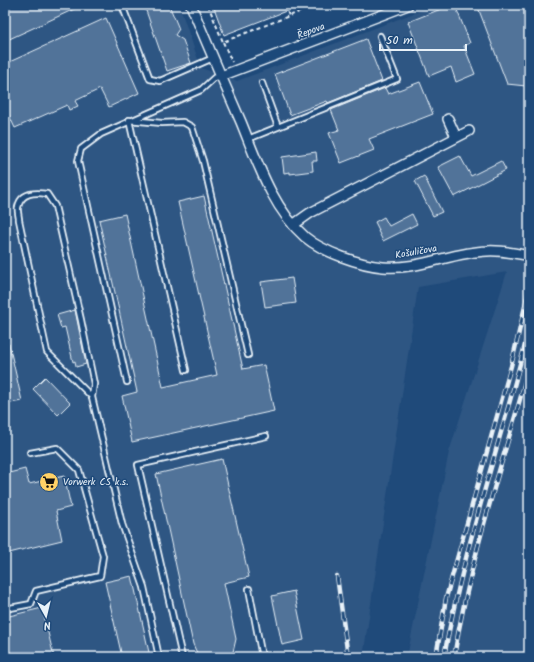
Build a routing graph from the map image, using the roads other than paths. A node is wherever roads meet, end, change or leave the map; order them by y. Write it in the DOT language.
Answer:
graph roads {
  1 [pos="122,5"];
  2 [pos="191,5"];
  3 [pos="408,5"];
  4 [pos="380,36"];
  5 [pos="213,58"];
  6 [pos="221,76"];
  7 [pos="262,83"];
  8 [pos="448,119"];
  9 [pos="129,120"];
  10 [pos="278,127"];
  11 [pos="5,128"];
  12 [pos="469,131"];
  13 [pos="456,137"];
  14 [pos="248,139"];
  15 [pos="5,140"];
  16 [pos="293,225"];
  17 [pos="529,256"];
  18 [pos="248,355"];
  19 [pos="186,370"];
  20 [pos="127,382"];
  21 [pos="92,398"];
  22 [pos="266,436"];
  23 [pos="30,453"];
  24 [pos="250,589"];
  25 [pos="5,610"];
  26 [pos="159,657"];
  27 [pos="182,657"];
  28 [pos="262,657"];
  1 -- 5 [label="lane"];
  2 -- 5 [label="street, Košuličova"];
  3 -- 6 [label="street, Řepova"];
  4 -- 10 [label="lane"];
  5 -- 6 [label="street, Košuličova"];
  6 -- 9 [label="lane"];
  6 -- 14 [label="street, Košuličova"];
  7 -- 10 [label="lane"];
  8 -- 13 [label="street"];
  9 -- 18 [label="lane"];
  9 -- 19 [label="lane"];
  9 -- 20 [label="lane"];
  10 -- 14 [label="lane"];
  11 -- 15 [label="lane"];
  12 -- 13 [label="street"];
  13 -- 16 [label="street"];
  14 -- 16 [label="street, Košuličova"];
  16 -- 17 [label="street, Košuličova"];
  21 -- 21 [label="lane"];
  21 -- 26 [label="lane"];
  22 -- 27 [label="lane"];
  23 -- 25 [label="lane"];
  24 -- 28 [label="lane"];
}
